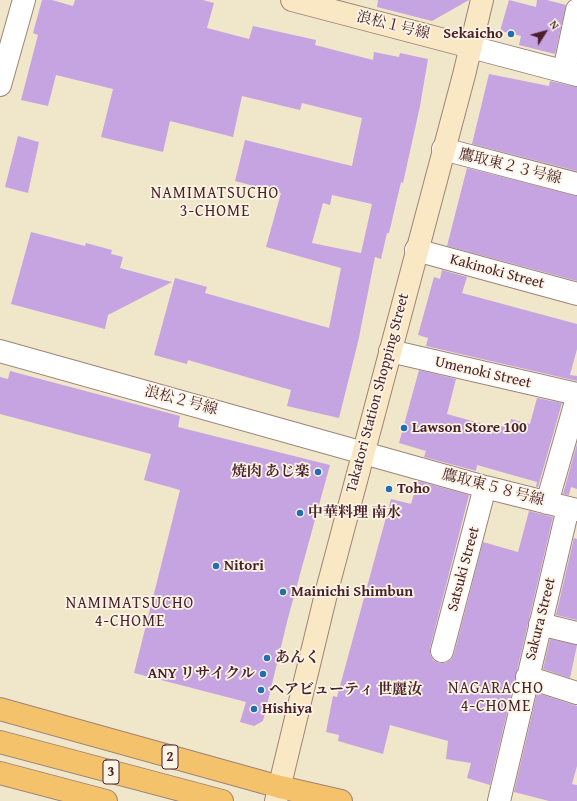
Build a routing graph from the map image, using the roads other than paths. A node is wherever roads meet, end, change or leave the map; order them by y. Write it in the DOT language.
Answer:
graph roads {
  1 [pos="24,0"];
  2 [pos="292,0"];
  3 [pos="482,0"];
  4 [pos="577,10"];
  5 [pos="471,47"];
  6 [pos="570,73"];
  7 [pos="0,83"];
  8 [pos="444,149"];
  9 [pos="577,184"];
  10 [pos="416,250"];
  11 [pos="577,294"];
  12 [pos="0,351"];
  13 [pos="390,351"];
  14 [pos="577,394"];
  15 [pos="577,398"];
  16 [pos="363,451"];
  17 [pos="485,487"];
  18 [pos="547,503"];
  19 [pos="573,509"];
  20 [pos="540,624"];
  21 [pos="577,633"];
  22 [pos="442,651"];
  23 [pos="527,677"];
  24 [pos="577,693"];
  25 [pos="0,709"];
  26 [pos="0,742"];
  27 [pos="0,773"];
  28 [pos="278,794"];
  29 [pos="106,801"];
  30 [pos="222,801"];
  31 [pos="342,801"];
  32 [pos="499,801"];
  1 -- 7 [label="street"];
  2 -- 5 [label="street, 浪松１号線"];
  3 -- 5 [label="street, Takatori Station Shopping Street"];
  4 -- 6 [label="street"];
  5 -- 6 [label="street"];
  5 -- 8 [label="street, Takatori Station Shopping Street"];
  8 -- 9 [label="street, 鷹取東２３号線"];
  8 -- 10 [label="street, Takatori Station Shopping Street"];
  10 -- 11 [label="street, Kakinoki Street"];
  10 -- 13 [label="street, Takatori Station Shopping Street"];
  12 -- 16 [label="street, 浪松２号線"];
  13 -- 14 [label="street, Umenoki Street"];
  13 -- 16 [label="street, Takatori Station Shopping Street"];
  15 -- 18 [label="street"];
  16 -- 17 [label="street, 鷹取東５８号線"];
  16 -- 28 [label="street, Takatori Station Shopping Street"];
  17 -- 18 [label="street, 鷹取東５８号線"];
  17 -- 22 [label="street, Satsuki Street"];
  18 -- 19 [label="street, 鷹取東５８号線"];
  19 -- 20 [label="street, Sakura Street"];
  20 -- 21 [label="street"];
  20 -- 23 [label="street, Sakura Street"];
  23 -- 24 [label="street"];
  23 -- 32 [label="street, Sakura Street"];
  25 -- 28 [label="highway, 2"];
  26 -- 30 [label="highway, 3"];
  27 -- 29 [label="highway, 3"];
  28 -- 31 [label="highway, 2"];
}
